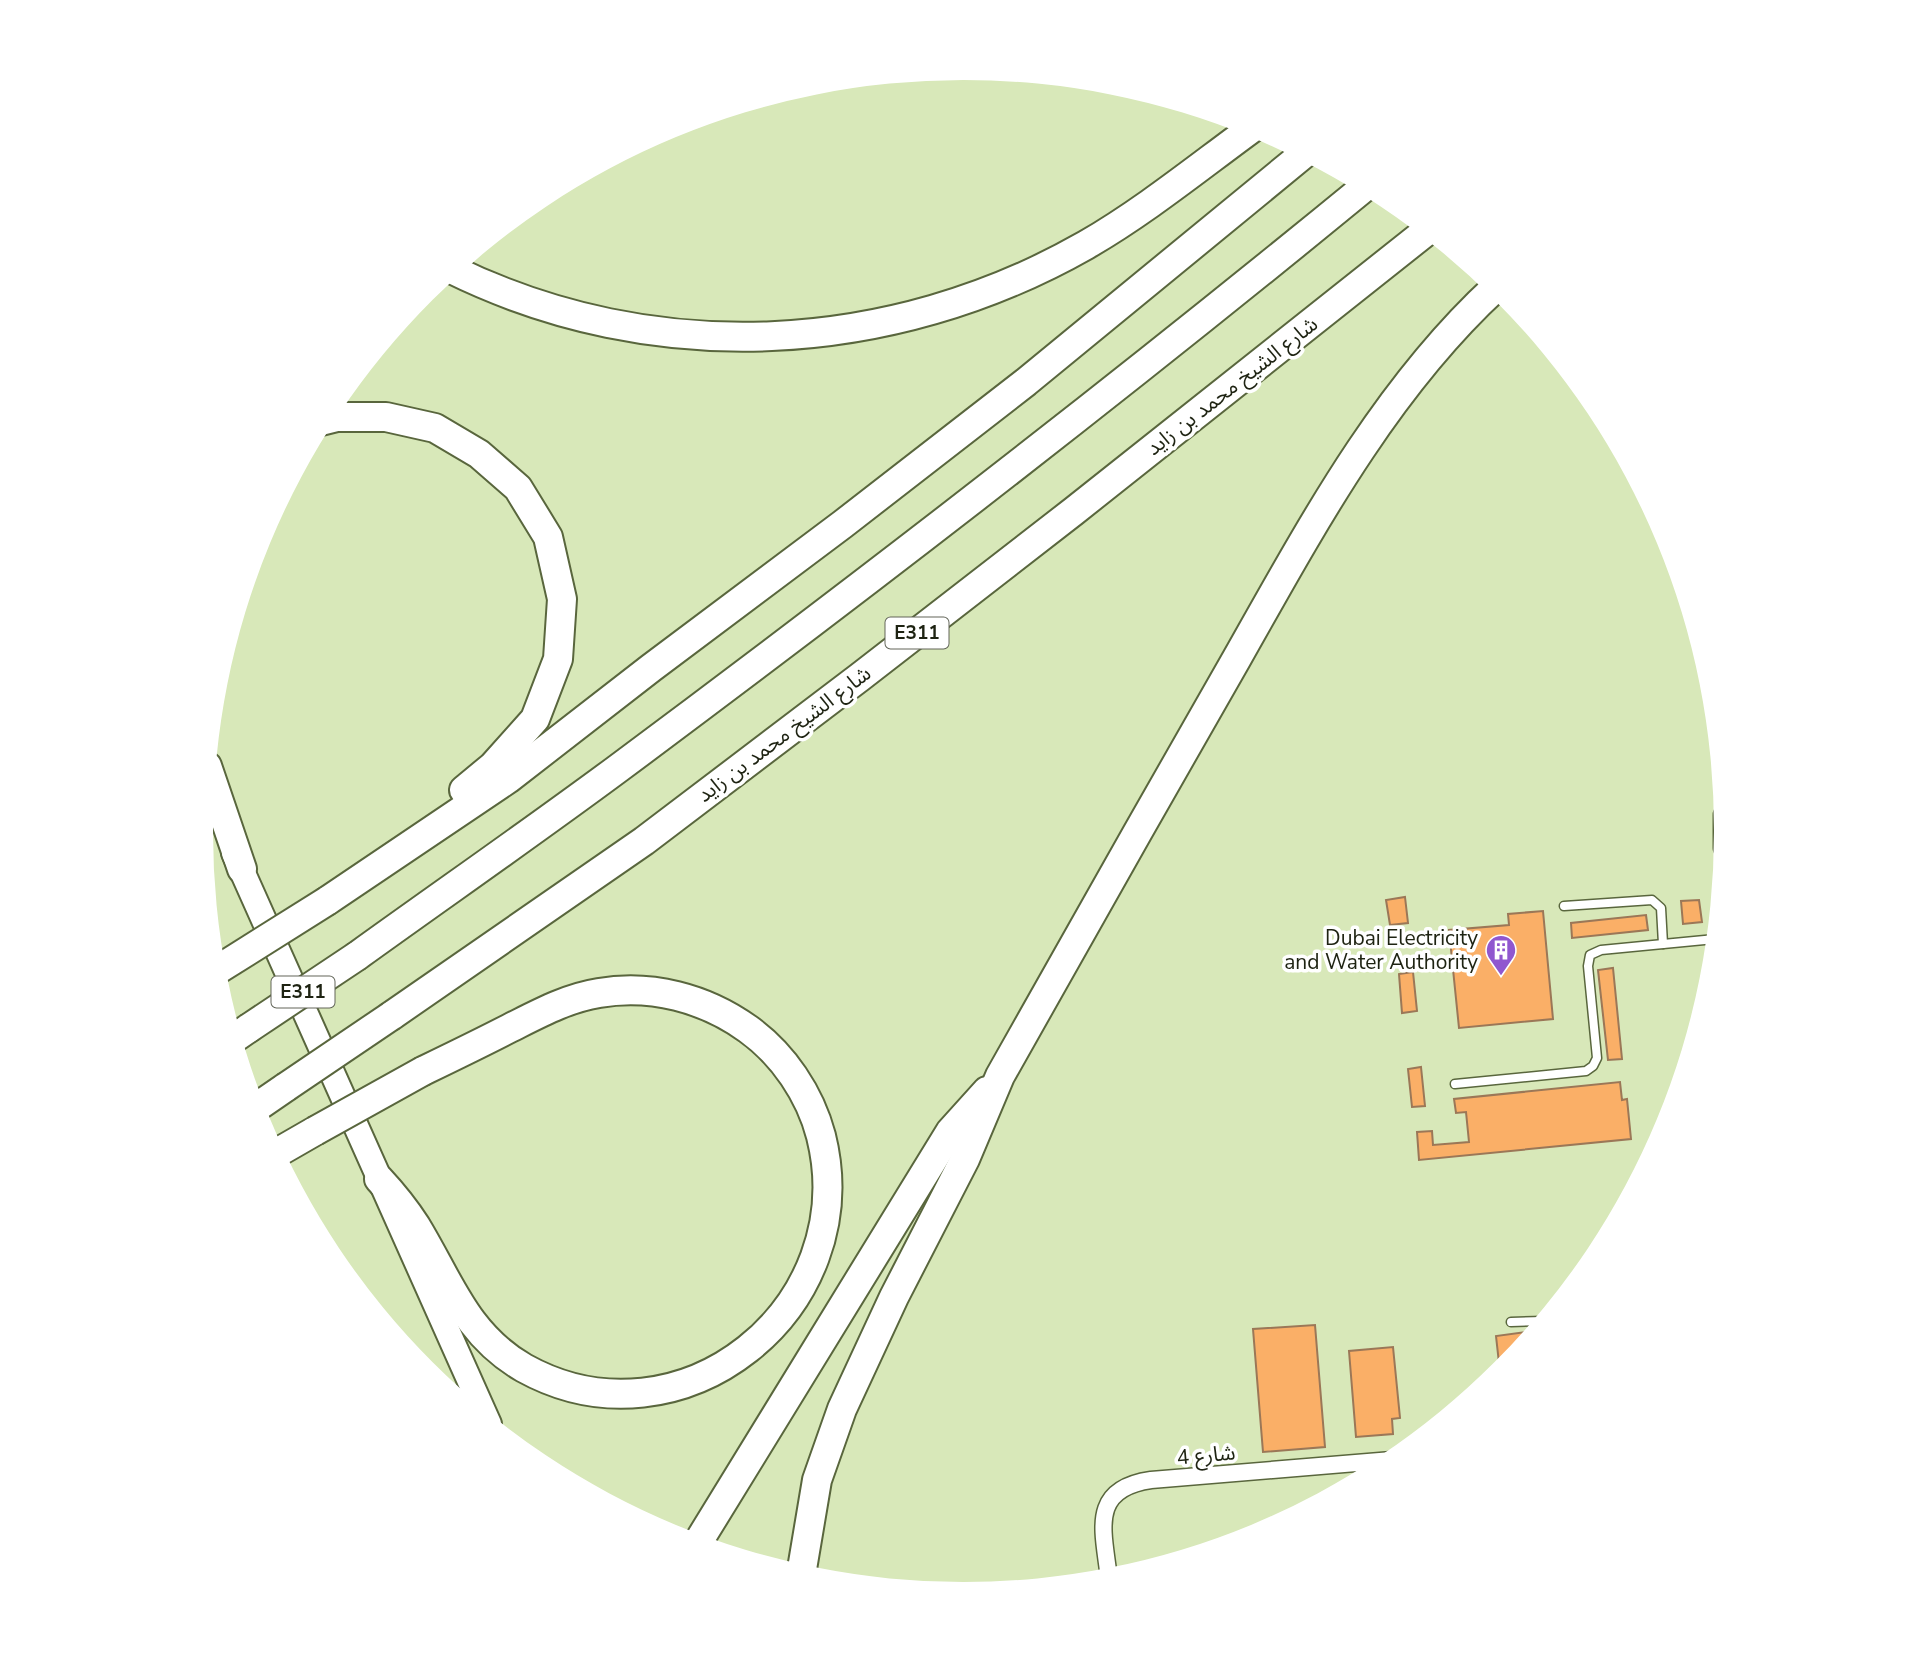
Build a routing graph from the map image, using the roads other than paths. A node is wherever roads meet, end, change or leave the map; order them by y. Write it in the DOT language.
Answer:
graph roads {
  1 [pos="1243,135"];
  2 [pos="1297,159"];
  3 [pos="1357,193"];
  4 [pos="1420,236"];
  5 [pos="461,274"];
  6 [pos="1488,294"];
  7 [pos="337,417"];
  8 [pos="214,786"];
  9 [pos="213,808"];
  10 [pos="242,869"];
  11 [pos="353,885"];
  12 [pos="1564,906"];
  13 [pos="1705,940"];
  14 [pos="1663,944"];
  15 [pos="225,965"];
  16 [pos="241,1034"];
  17 [pos="1000,1076"];
  18 [pos="1455,1084"];
  19 [pos="264,1102"];
  20 [pos="284,1149"];
  21 [pos="379,1179"];
  22 [pos="1531,1321"];
  23 [pos="1511,1322"];
  24 [pos="481,1405"];
  25 [pos="1367,1463"];
  26 [pos="703,1535"];
  27 [pos="803,1564"];
  28 [pos="1108,1567"];
  1 -- 5 [label="highway"];
  2 -- 11 [label="highway"];
  3 -- 16 [label="highway, E311, bridge"];
  4 -- 19 [label="highway, شارع الشيخ محمد بن زايد / E311, bridge"];
  6 -- 17 [label="highway"];
  7 -- 11 [label="highway"];
  8 -- 10 [label="highway"];
  9 -- 10 [label="main road"];
  10 -- 21 [label="main road"];
  11 -- 15 [label="highway, bridge"];
  12 -- 14 [label="lane"];
  13 -- 14 [label="lane"];
  14 -- 18 [label="lane"];
  17 -- 26 [label="highway"];
  17 -- 27 [label="highway"];
  20 -- 21 [label="highway, bridge"];
  21 -- 24 [label="main road"];
  22 -- 23 [label="lane"];
  25 -- 28 [label="street, شارع 4"];
}
